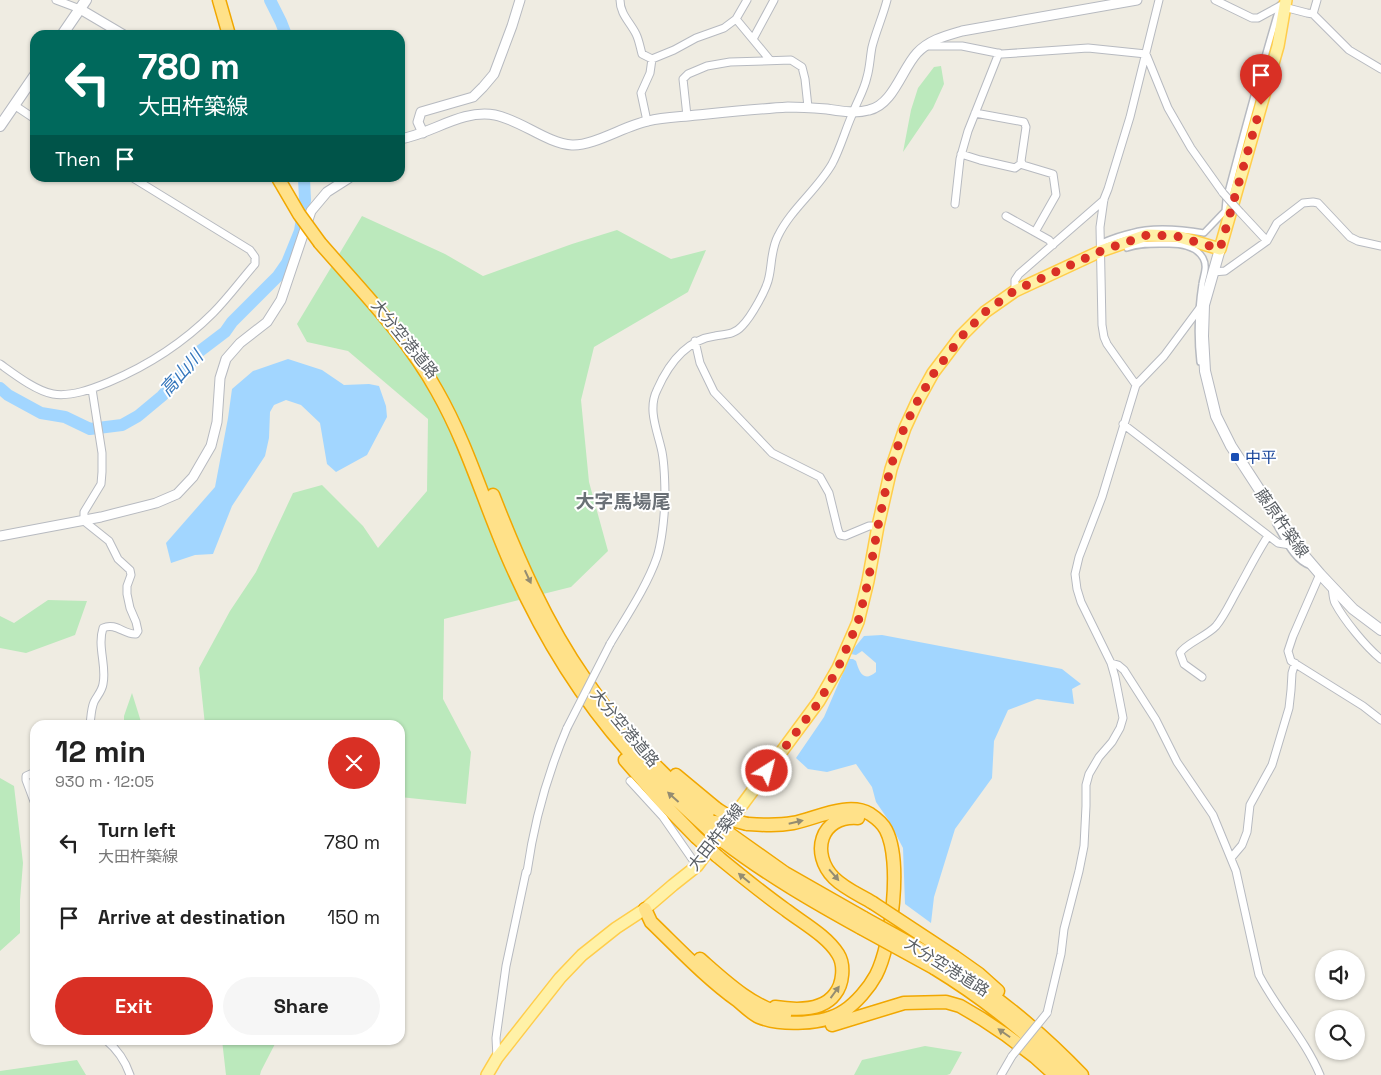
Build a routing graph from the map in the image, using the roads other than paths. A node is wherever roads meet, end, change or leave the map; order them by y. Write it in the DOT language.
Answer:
graph roads {
  1 [pos="56,0"];
  2 [pos="86,0"];
  3 [pos="219,0"];
  4 [pos="520,0"];
  5 [pos="620,0"];
  6 [pos="747,0"];
  7 [pos="774,0"];
  8 [pos="887,0"];
  9 [pos="1137,0"];
  10 [pos="1159,0"];
  11 [pos="1215,0"];
  12 [pos="1317,0"];
  13 [pos="1284,3"];
  14 [pos="80,9"];
  15 [pos="1313,14"];
  16 [pos="736,19"];
  17 [pos="65,30"];
  18 [pos="116,30"];
  19 [pos="228,30"];
  20 [pos="753,39"];
  21 [pos="925,46"];
  22 [pos="999,53"];
  23 [pos="1146,54"];
  24 [pos="652,59"];
  25 [pos="770,60"];
  26 [pos="1381,69"];
  27 [pos="30,82"];
  28 [pos="14,105"];
  29 [pos="808,107"];
  30 [pos="853,112"];
  31 [pos="976,113"];
  32 [pos="30,116"];
  33 [pos="687,116"];
  34 [pos="647,121"];
  35 [pos="0,126"];
  36 [pos="422,133"];
  37 [pos="405,138"];
  38 [pos="961,154"];
  39 [pos="1022,163"];
  40 [pos="140,182"];
  41 [pos="280,182"];
  42 [pos="343,182"];
  43 [pos="1104,199"];
  44 [pos="955,204"];
  45 [pos="1006,216"];
  46 [pos="1035,232"];
  47 [pos="1267,241"];
  48 [pos="320,243"];
  49 [pos="1053,245"];
  50 [pos="1381,246"];
  51 [pos="1220,249"];
  52 [pos="1101,250"];
  53 [pos="1213,272"];
  54 [pos="1014,291"];
  55 [pos="1201,307"];
  56 [pos="695,341"];
  57 [pos="0,364"];
  58 [pos="1136,385"];
  59 [pos="92,389"];
  60 [pos="1123,424"];
  61 [pos="84,521"];
  62 [pos="878,526"];
  63 [pos="0,536"];
  64 [pos="1268,536"];
  65 [pos="1292,546"];
  66 [pos="1317,571"];
  67 [pos="1332,587"];
  68 [pos="532,608"];
  69 [pos="1381,630"];
  70 [pos="1381,659"];
  71 [pos="1294,663"];
  72 [pos="1111,664"];
  73 [pos="1202,677"];
  74 [pos="585,679"];
  75 [pos="91,720"];
  76 [pos="1381,720"];
  77 [pos="30,774"];
  78 [pos="630,781"];
  79 [pos="30,791"];
  80 [pos="712,826"];
  81 [pos="1231,858"];
  82 [pos="697,866"];
  83 [pos="645,909"];
  84 [pos="937,964"];
  85 [pos="758,1011"];
  86 [pos="112,1045"];
  87 [pos="496,1058"];
  88 [pos="130,1075"];
  89 [pos="487,1075"];
  90 [pos="1001,1075"];
  91 [pos="1055,1075"];
  92 [pos="1068,1075"];
  93 [pos="1083,1075"];
  94 [pos="1320,1075"];
  1 -- 14 [label="street"];
  2 -- 14 [label="main road"];
  3 -- 19 [label="highway"];
  4 -- 36 [label="street"];
  5 -- 24 [label="street"];
  6 -- 16 [label="street"];
  7 -- 20 [label="street"];
  8 -- 30 [label="street"];
  9 -- 21 [label="street"];
  10 -- 23 [label="street"];
  11 -- 13 [label="street"];
  12 -- 15 [label="street"];
  13 -- 15 [label="street"];
  13 -- 51 [label="main road"];
  13 -- 52 [label="street"];
  14 -- 17 [label="main road"];
  14 -- 18 [label="street"];
  15 -- 26 [label="street"];
  16 -- 20 [label="street"];
  16 -- 24 [label="street"];
  20 -- 25 [label="street"];
  21 -- 22 [label="street"];
  21 -- 30 [label="street"];
  22 -- 23 [label="street"];
  22 -- 31 [label="street"];
  23 -- 43 [label="street"];
  23 -- 47 [label="street, bridge"];
  24 -- 34 [label="street"];
  25 -- 29 [label="street"];
  25 -- 33 [label="street"];
  27 -- 28 [label="main road"];
  28 -- 32 [label="street"];
  28 -- 35 [label="main road"];
  29 -- 30 [label="street"];
  29 -- 33 [label="street"];
  30 -- 56 [label="street"];
  31 -- 38 [label="street"];
  31 -- 39 [label="street"];
  33 -- 34 [label="street"];
  34 -- 36 [label="street"];
  36 -- 37 [label="street"];
  38 -- 39 [label="street"];
  38 -- 44 [label="street"];
  39 -- 46 [label="street"];
  40 -- 59 [label="street"];
  41 -- 48 [label="highway, 大分空港道路, bridge"];
  42 -- 61 [label="street"];
  43 -- 49 [label="street"];
  43 -- 52 [label="street"];
  45 -- 46 [label="street"];
  46 -- 49 [label="street"];
  47 -- 50 [label="street"];
  47 -- 53 [label="street"];
  48 -- 68 [label="highway, 大分空港道路"];
  48 -- 74 [label="highway, 大分空港道路, one-way"];
  49 -- 54 [label="street"];
  51 -- 52 [label="main road, 大田杵築線"];
  51 -- 53 [label="main road, 藤原杵築線"];
  52 -- 54 [label="main road, 大田杵築線"];
  52 -- 55 [label="street"];
  52 -- 58 [label="street"];
  53 -- 55 [label="main road, 藤原杵築線"];
  54 -- 62 [label="main road, 大田杵築線"];
  55 -- 58 [label="street"];
  55 -- 65 [label="main road, 藤原杵築線"];
  56 -- 62 [label="street"];
  56 -- 87 [label="street, bridge"];
  57 -- 59 [label="street"];
  58 -- 60 [label="street"];
  59 -- 61 [label="street"];
  60 -- 64 [label="street"];
  60 -- 72 [label="street"];
  61 -- 63 [label="street"];
  61 -- 75 [label="street"];
  62 -- 82 [label="main road, 大田杵築線"];
  64 -- 65 [label="street"];
  64 -- 73 [label="street"];
  65 -- 66 [label="main road, 藤原杵築線"];
  66 -- 67 [label="main road, 藤原杵築線"];
  66 -- 71 [label="street"];
  67 -- 69 [label="main road, 藤原杵築線"];
  67 -- 70 [label="street"];
  80 -- 68 [label="highway, 大分空港道路, one-way"];
  85 -- 68 [label="highway, one-way, bridge"];
  71 -- 76 [label="street"];
  71 -- 81 [label="street"];
  72 -- 81 [label="street"];
  72 -- 90 [label="street, bridge"];
  74 -- 80 [label="highway, 大分空港道路"];
  74 -- 85 [label="highway, one-way, bridge"];
  77 -- 79 [label="street"];
  78 -- 82 [label="street"];
  80 -- 84 [label="highway, 大分空港道路, bridge"];
  81 -- 94 [label="street"];
  82 -- 83 [label="main road, 大田杵築線"];
  83 -- 85 [label="highway"];
  83 -- 87 [label="main road, 大田杵築線"];
  84 -- 92 [label="highway, 大分空港道路"];
  84 -- 93 [label="highway, 大分空港道路"];
  91 -- 85 [label="highway, one-way"];
  85 -- 93 [label="highway, one-way, bridge"];
  86 -- 88 [label="street"];
  87 -- 89 [label="main road, 大田杵築線"];
}
